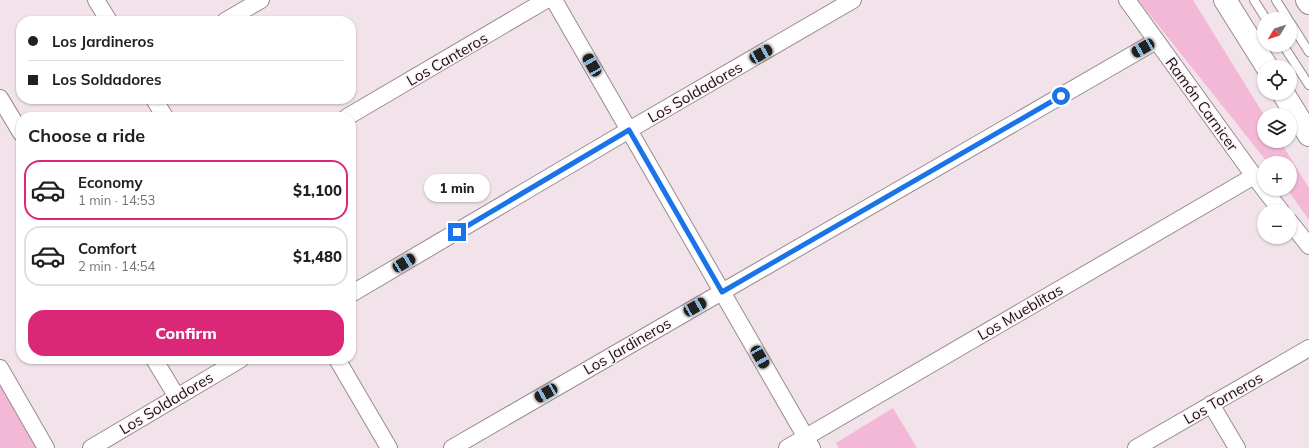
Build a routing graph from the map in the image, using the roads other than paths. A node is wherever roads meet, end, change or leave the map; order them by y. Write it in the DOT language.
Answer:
graph roads {
  1 [pos="96,0"];
  2 [pos="261,0"];
  3 [pos="546,0"];
  4 [pos="554,0"];
  5 [pos="853,0"];
  6 [pos="1126,0"];
  7 [pos="1225,0"];
  8 [pos="1254,0"];
  9 [pos="1276,0"];
  10 [pos="1307,0"];
  11 [pos="1309,3"];
  12 [pos="1262,12"];
  13 [pos="1284,12"];
  14 [pos="106,16"];
  15 [pos="234,16"];
  16 [pos="1297,33"];
  17 [pos="1156,41"];
  18 [pos="1288,52"];
  19 [pos="1309,52"];
  20 [pos="1263,60"];
  21 [pos="1309,85"];
  22 [pos="0,98"];
  23 [pos="1287,100"];
  24 [pos="356,112"];
  25 [pos="16,125"];
  26 [pos="629,130"];
  27 [pos="1309,135"];
  28 [pos="1254,176"];
  29 [pos="1276,204"];
  30 [pos="1297,231"];
  31 [pos="1309,246"];
  32 [pos="356,291"];
  33 [pos="722,292"];
  34 [pos="1309,348"];
  35 [pos="157,364"];
  36 [pos="233,364"];
  37 [pos="340,364"];
  38 [pos="0,368"];
  39 [pos="177,397"];
  40 [pos="1212,404"];
  41 [pos="809,442"];
  42 [pos="46,448"];
  43 [pos="91,448"];
  44 [pos="388,448"];
  45 [pos="452,448"];
  46 [pos="786,448"];
  47 [pos="1136,448"];
  48 [pos="1237,448"];
  1 -- 14 [label="street"];
  2 -- 15 [label="street"];
  3 -- 24 [label="street, Los Canteros"];
  4 -- 26 [label="street"];
  5 -- 26 [label="street, Los Soldadores"];
  6 -- 17 [label="street, Ramón Carnicer"];
  7 -- 20 [label="main road"];
  8 -- 12 [label="lane"];
  9 -- 13 [label="lane"];
  10 -- 11 [label="main road"];
  16 -- 19 [label="lane"];
  17 -- 28 [label="street, Ramón Carnicer"];
  17 -- 33 [label="street, Los Jardineros"];
  18 -- 21 [label="lane"];
  22 -- 25 [label="street"];
  23 -- 27 [label="main road"];
  26 -- 32 [label="street, Los Soldadores"];
  26 -- 33 [label="street"];
  28 -- 29 [label="street, Ramón Carnicer"];
  28 -- 41 [label="street, Los Mueblitas"];
  30 -- 31 [label="street"];
  33 -- 41 [label="street"];
  33 -- 45 [label="street, Los Jardineros"];
  34 -- 40 [label="street, Los Torneros"];
  35 -- 39 [label="street"];
  36 -- 39 [label="street, Los Soldadores"];
  37 -- 44 [label="street"];
  38 -- 42 [label="street"];
  39 -- 43 [label="street, Los Soldadores"];
  40 -- 47 [label="street, Los Torneros"];
  40 -- 48 [label="street"];
  41 -- 46 [label="street, Los Mueblitas"];
}
